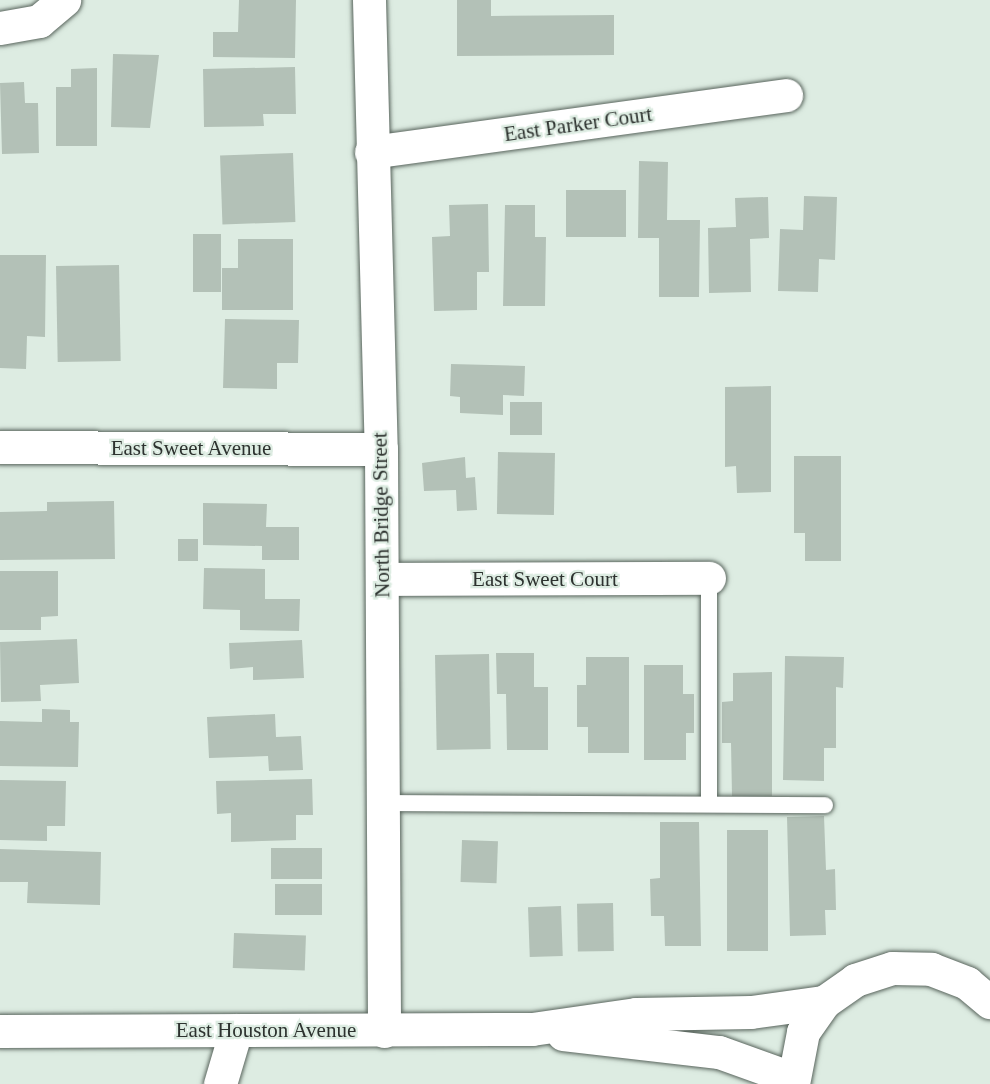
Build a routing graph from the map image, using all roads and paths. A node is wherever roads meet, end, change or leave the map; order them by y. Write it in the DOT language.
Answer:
graph roads {
  1 [pos="64,0"];
  2 [pos="369,0"];
  3 [pos="0,27"];
  4 [pos="786,96"];
  5 [pos="371,152"];
  6 [pos="0,447"];
  7 [pos="381,449"];
  8 [pos="709,578"];
  9 [pos="382,579"];
  10 [pos="385,803"];
  11 [pos="709,804"];
  12 [pos="825,805"];
  13 [pos="824,1002"];
  14 [pos="990,1002"];
  15 [pos="532,1029"];
  16 [pos="236,1030"];
  17 [pos="0,1031"];
  18 [pos="384,1031"];
  19 [pos="220,1084"];
  20 [pos="784,1084"];
  21 [pos="793,1084"];
  1 -- 3 [label="street"];
  2 -- 5 [label="street, North Bridge Street"];
  4 -- 5 [label="street, East Parker Court"];
  5 -- 7 [label="street, North Bridge Street"];
  6 -- 7 [label="street, East Sweet Avenue"];
  7 -- 9 [label="street, North Bridge Street"];
  8 -- 9 [label="street, East Sweet Court"];
  8 -- 11 [label="lane"];
  9 -- 10 [label="street, North Bridge Street"];
  10 -- 11 [label="lane"];
  10 -- 18 [label="street, North Bridge Street"];
  11 -- 12 [label="lane"];
  13 -- 14 [label="street"];
  13 -- 15 [label="street, East Houston Avenue"];
  13 -- 21 [label="street"];
  15 -- 18 [label="street, East Houston Avenue"];
  15 -- 20 [label="street, East Houston Avenue"];
  16 -- 17 [label="street, East Houston Avenue"];
  16 -- 18 [label="street, East Houston Avenue"];
  16 -- 19 [label="street"];
}
